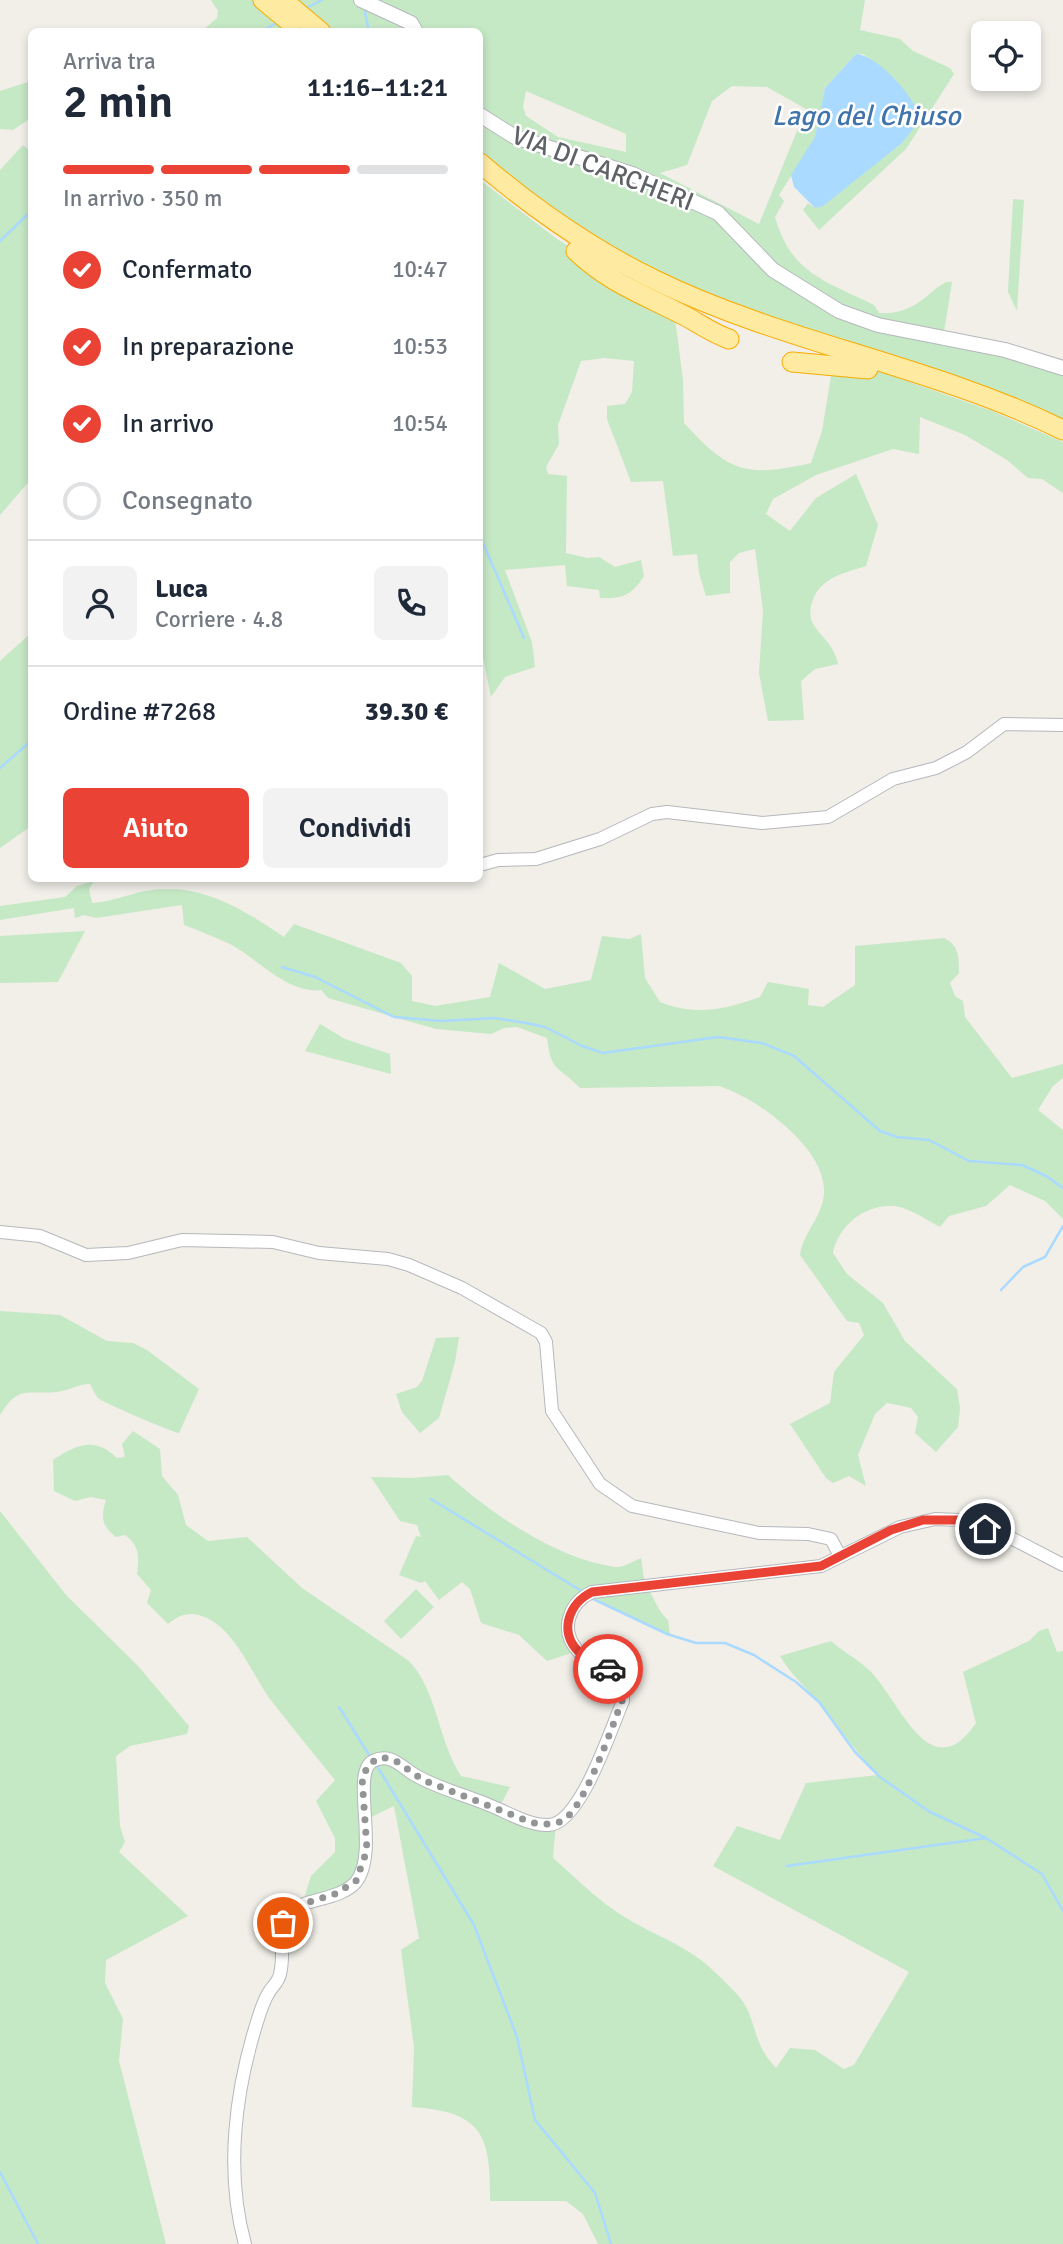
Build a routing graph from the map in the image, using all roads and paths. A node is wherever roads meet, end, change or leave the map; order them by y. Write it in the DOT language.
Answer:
graph roads {
  1 [pos="263,0"];
  2 [pos="283,0"];
  3 [pos="361,0"];
  4 [pos="296,28"];
  5 [pos="316,28"];
  6 [pos="414,28"];
  7 [pos="483,117"];
  8 [pos="483,165"];
  9 [pos="483,182"];
  10 [pos="576,251"];
  11 [pos="729,339"];
  12 [pos="792,362"];
  13 [pos="1063,368"];
  14 [pos="868,369"];
  15 [pos="1063,430"];
  16 [pos="1063,442"];
  17 [pos="1063,725"];
  18 [pos="483,864"];
  19 [pos="0,1232"];
  20 [pos="840,1556"];
  21 [pos="1063,1565"];
  22 [pos="245,2244"];
  1 -- 4 [label="highway"];
  2 -- 5 [label="highway"];
  3 -- 6 [label="street"];
  7 -- 13 [label="street, VIA DI CARCHERI"];
  8 -- 15 [label="highway"];
  9 -- 10 [label="highway"];
  10 -- 11 [label="highway"];
  10 -- 14 [label="highway"];
  12 -- 14 [label="highway"];
  14 -- 16 [label="highway"];
  17 -- 18 [label="street"];
  19 -- 20 [label="street"];
  20 -- 21 [label="street"];
  20 -- 22 [label="street"];
}
